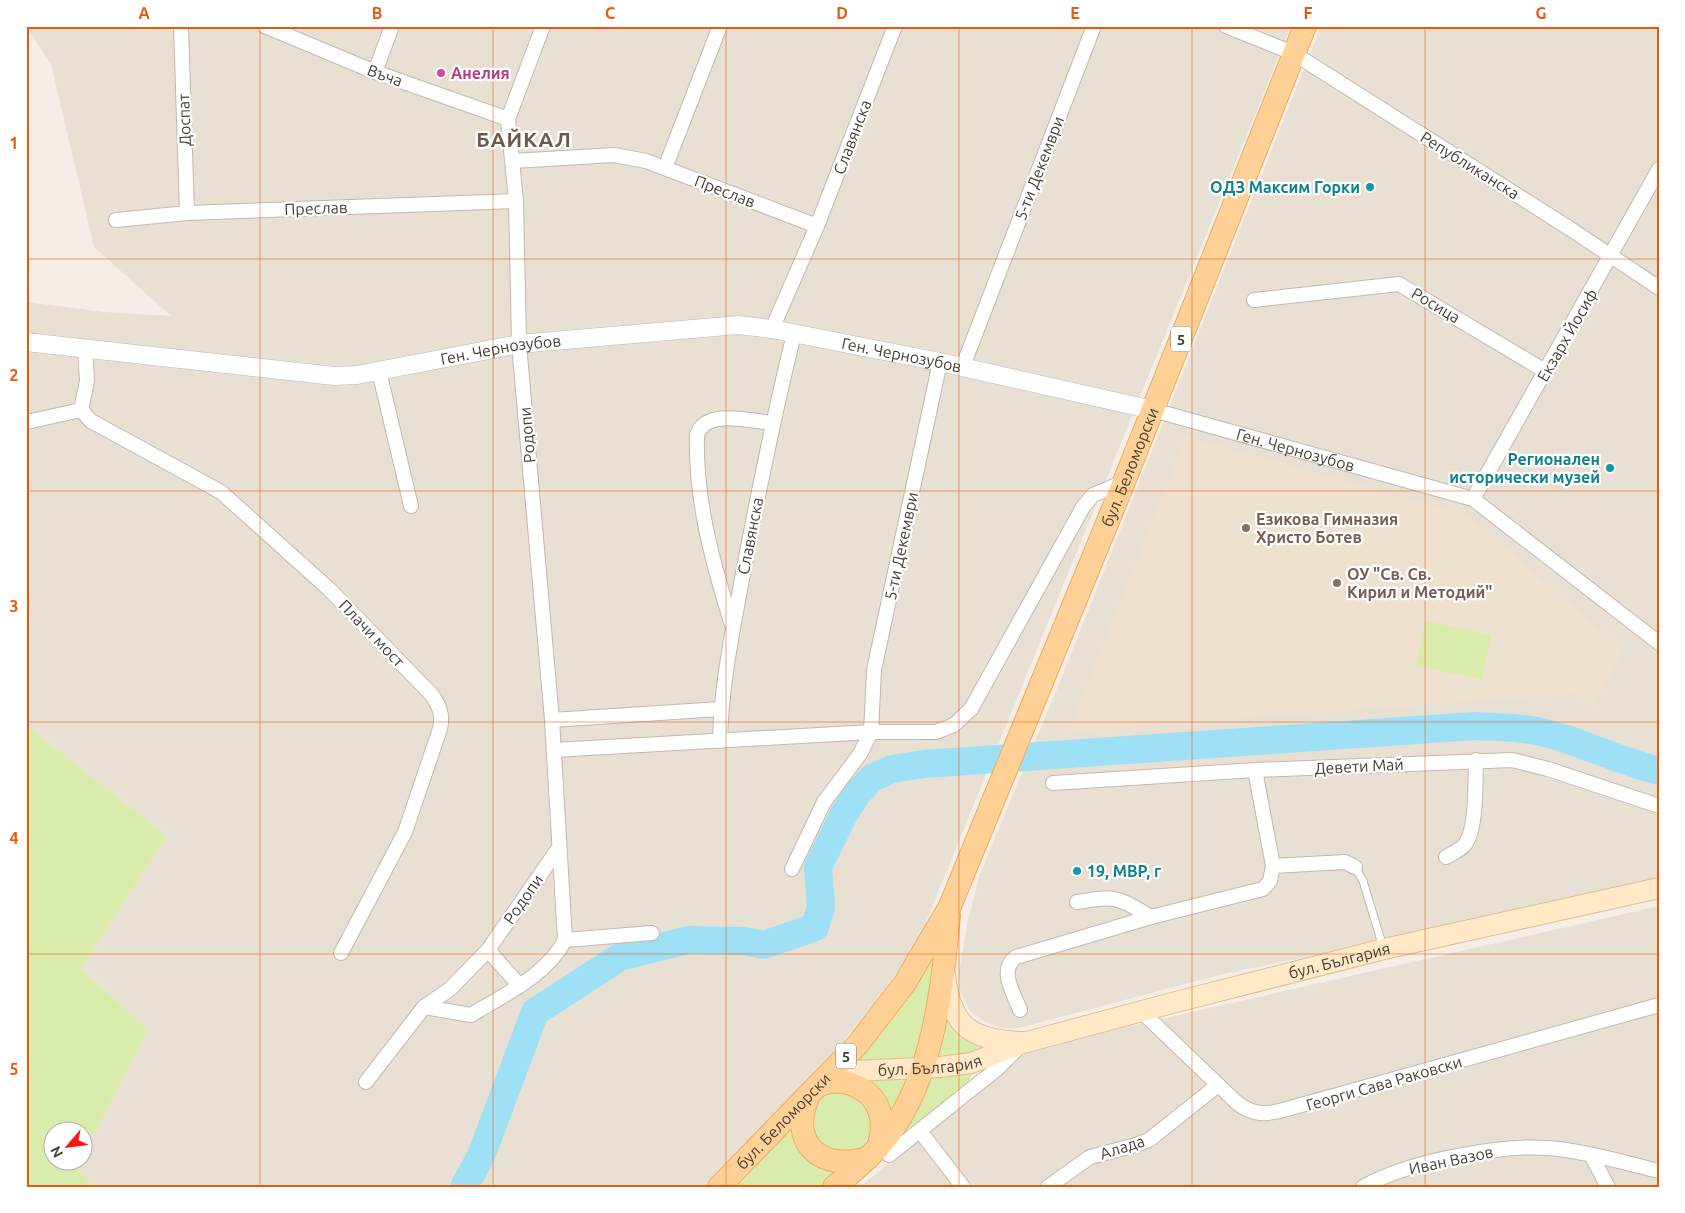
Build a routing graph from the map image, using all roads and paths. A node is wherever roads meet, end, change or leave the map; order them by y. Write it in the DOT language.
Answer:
graph roads {
  1 [pos="181,26"];
  2 [pos="264,26"];
  3 [pos="392,26"];
  4 [pos="543,26"];
  5 [pos="720,26"];
  6 [pos="895,26"];
  7 [pos="1094,26"];
  8 [pos="1226,26"];
  9 [pos="1305,26"];
  10 [pos="1286,50"];
  11 [pos="374,72"];
  12 [pos="508,119"];
  13 [pos="513,161"];
  14 [pos="665,168"];
  15 [pos="1659,169"];
  16 [pos="516,201"];
  17 [pos="186,213"];
  18 [pos="116,220"];
  19 [pos="817,226"];
  20 [pos="1611,258"];
  21 [pos="1659,288"];
  22 [pos="1254,300"];
  23 [pos="772,329"];
  24 [pos="794,334"];
  25 [pos="26,342"];
  26 [pos="519,344"];
  27 [pos="86,350"];
  28 [pos="940,362"];
  29 [pos="963,366"];
  30 [pos="379,371"];
  31 [pos="1545,371"];
  32 [pos="81,410"];
  33 [pos="1153,410"];
  34 [pos="31,421"];
  35 [pos="772,424"];
  36 [pos="1124,482"];
  37 [pos="1473,499"];
  38 [pos="411,506"];
  39 [pos="733,628"];
  40 [pos="1659,643"];
  41 [pos="720,709"];
  42 [pos="552,720"];
  43 [pos="871,732"];
  44 [pos="720,741"];
  45 [pos="554,750"];
  46 [pos="1476,760"];
  47 [pos="1255,770"];
  48 [pos="1053,783"];
  49 [pos="1659,806"];
  50 [pos="558,849"];
  51 [pos="1446,857"];
  52 [pos="1273,866"];
  53 [pos="1355,867"];
  54 [pos="792,869"];
  55 [pos="1659,888"];
  56 [pos="1077,902"];
  57 [pos="950,906"];
  58 [pos="1151,917"];
  59 [pos="652,934"];
  60 [pos="565,940"];
  61 [pos="488,950"];
  62 [pos="1384,950"];
  63 [pos="341,953"];
  64 [pos="944,970"];
  65 [pos="519,985"];
  66 [pos="1659,1005"];
  67 [pos="424,1007"];
  68 [pos="1020,1010"];
  69 [pos="1142,1012"];
  70 [pos="1023,1042"];
  71 [pos="922,1068"];
  72 [pos="366,1082"];
  73 [pos="820,1085"];
  74 [pos="1218,1085"];
  75 [pos="920,1131"];
  76 [pos="878,1154"];
  77 [pos="1592,1156"];
  78 [pos="1659,1171"];
  79 [pos="719,1187"];
  80 [pos="834,1187"];
  81 [pos="963,1187"];
  82 [pos="1048,1187"];
  83 [pos="1363,1187"];
  84 [pos="1608,1187"];
  1 -- 17 [label="street, Доспат"];
  2 -- 11 [label="street, Въча"];
  3 -- 11 [label="street"];
  4 -- 12 [label="street, Родопи"];
  5 -- 14 [label="street"];
  6 -- 19 [label="street, Славянска"];
  7 -- 29 [label="street, 5-ти Декември"];
  8 -- 10 [label="street, Републиканска"];
  9 -- 10 [label="main road, бул. Беломорски / 5"];
  10 -- 20 [label="street, Републиканска"];
  10 -- 33 [label="main road, бул. Беломорски / 5"];
  11 -- 12 [label="street, Въча"];
  12 -- 13 [label="street, Родопи"];
  13 -- 14 [label="street, Преслав"];
  13 -- 16 [label="street, Родопи"];
  14 -- 19 [label="street, Преслав"];
  15 -- 20 [label="street, Екзарх Йосиф"];
  16 -- 17 [label="street, Преслав"];
  16 -- 26 [label="street, Родопи"];
  17 -- 18 [label="street, Преслав"];
  19 -- 23 [label="street, Славянска"];
  20 -- 21 [label="street, Републиканска"];
  20 -- 31 [label="street, Екзарх Йосиф"];
  22 -- 31 [label="street, Росица"];
  23 -- 24 [label="street, Ген. Чернозубов"];
  23 -- 26 [label="street, Ген. Чернозубов"];
  24 -- 28 [label="street, Ген. Чернозубов"];
  24 -- 35 [label="street, Славянска"];
  25 -- 27 [label="street, Ген. Чернозубов"];
  26 -- 30 [label="street, Ген. Чернозубов"];
  26 -- 42 [label="street, Родопи"];
  27 -- 30 [label="street, Ген. Чернозубов"];
  27 -- 32 [label="street"];
  28 -- 29 [label="street, Ген. Чернозубов"];
  28 -- 43 [label="street, 5-ти Декември"];
  29 -- 33 [label="street, Ген. Чернозубов"];
  30 -- 38 [label="street"];
  31 -- 37 [label="street, Екзарх Йосиф"];
  32 -- 34 [label="street"];
  32 -- 63 [label="street, Плачи мост"];
  33 -- 36 [label="main road, бул. Беломорски / 5"];
  33 -- 37 [label="street, Ген. Чернозубов"];
  35 -- 39 [label="street, Славянска"];
  35 -- 39 [label="street"];
  36 -- 43 [label="street"];
  36 -- 57 [label="main road, бул. Беломорски / 5"];
  37 -- 40 [label="street, Ген. Чернозубов"];
  39 -- 41 [label="street, Славянска"];
  41 -- 42 [label="street"];
  41 -- 44 [label="street, Славянска"];
  42 -- 45 [label="street, Родопи"];
  43 -- 44 [label="street"];
  43 -- 54 [label="street"];
  44 -- 45 [label="street"];
  45 -- 50 [label="street, Родопи"];
  46 -- 47 [label="street, Девети Май"];
  46 -- 49 [label="street, Девети Май"];
  46 -- 51 [label="street"];
  47 -- 48 [label="street, Девети Май"];
  47 -- 52 [label="street"];
  50 -- 60 [label="street, Родопи"];
  50 -- 61 [label="street, Родопи"];
  52 -- 53 [label="street"];
  52 -- 58 [label="street"];
  53 -- 62 [label="lane"];
  55 -- 62 [label="main road, бул. България"];
  56 -- 58 [label="street"];
  57 -- 64 [label="main road, бул. Беломорски / 5"];
  57 -- 73 [label="main road, бул. Беломорски / 5"];
  58 -- 68 [label="street"];
  59 -- 60 [label="street"];
  60 -- 65 [label="street"];
  61 -- 65 [label="street"];
  61 -- 67 [label="street, Родопи"];
  62 -- 69 [label="main road, бул. България"];
  64 -- 70 [label="main road, бул. България"];
  64 -- 71 [label="main road, бул. Беломорски / 5"];
  65 -- 67 [label="street"];
  66 -- 74 [label="street, Георги Сава Раковски"];
  67 -- 72 [label="street, Родопи"];
  69 -- 70 [label="main road, бул. България"];
  69 -- 74 [label="street, Георги Сава Раковски"];
  70 -- 71 [label="main road, бул. България"];
  70 -- 75 [label="street"];
  71 -- 73 [label="main road, бул. България"];
  71 -- 76 [label="main road, бул. Беломорски / 5"];
  73 -- 76 [label="main road"];
  73 -- 76 [label="main road"];
  73 -- 79 [label="main road, бул. Беломорски / 5"];
  74 -- 82 [label="street, Алада"];
  75 -- 76 [label="street"];
  75 -- 81 [label="street"];
  76 -- 80 [label="main road, бул. Беломорски / 5"];
  77 -- 78 [label="street, Иван Вазов"];
  77 -- 83 [label="street, Иван Вазов"];
  77 -- 84 [label="street"];
}
